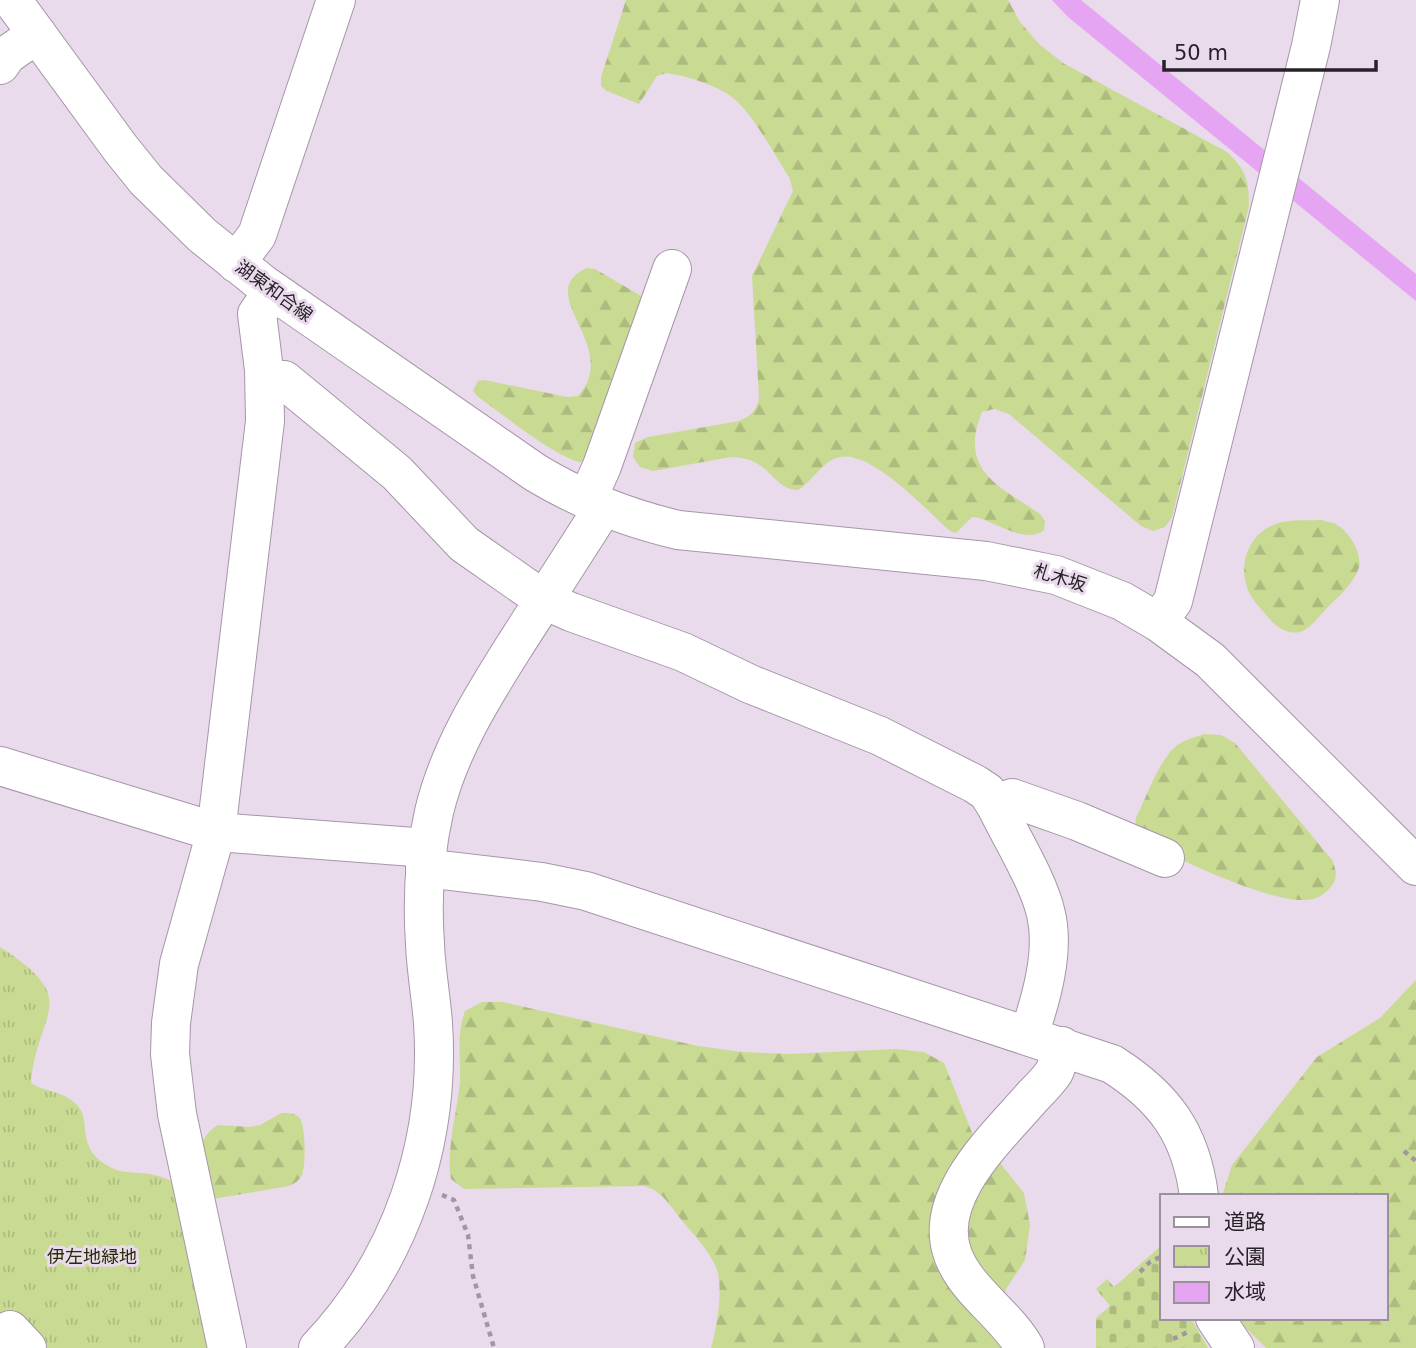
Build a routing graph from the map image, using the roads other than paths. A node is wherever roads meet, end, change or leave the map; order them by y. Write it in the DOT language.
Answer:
graph roads {
  1 [pos="12,0"];
  2 [pos="336,0"];
  3 [pos="1320,0"];
  4 [pos="37,34"];
  5 [pos="0,65"];
  6 [pos="236,263"];
  7 [pos="672,269"];
  8 [pos="273,291"];
  9 [pos="265,382"];
  10 [pos="595,504"];
  11 [pos="544,600"];
  12 [pos="1158,622"];
  13 [pos="0,766"];
  14 [pos="996,806"];
  15 [pos="216,832"];
  16 [pos="426,858"];
  17 [pos="1165,858"];
  18 [pos="1416,866"];
  19 [pos="1045,1041"];
  20 [pos="1199,1194"];
  21 [pos="1216,1320"];
  22 [pos="0,1340"];
  23 [pos="27,1348"];
  24 [pos="227,1348"];
  25 [pos="318,1348"];
  26 [pos="1025,1348"];
  27 [pos="1235,1348"];
  1 -- 4 [label="street, 湖東和合線"];
  2 -- 6 [label="street"];
  3 -- 12 [label="street"];
  4 -- 5 [label="street"];
  4 -- 6 [label="street, 湖東和合線"];
  6 -- 8 [label="street, 湖東和合線"];
  7 -- 10 [label="street"];
  8 -- 9 [label="street"];
  8 -- 10 [label="street, 湖東和合線"];
  9 -- 11 [label="street"];
  9 -- 15 [label="street"];
  10 -- 11 [label="street"];
  10 -- 12 [label="street, 札木坂"];
  11 -- 14 [label="street"];
  11 -- 16 [label="street"];
  12 -- 18 [label="street, 札木坂"];
  13 -- 15 [label="street"];
  14 -- 17 [label="street"];
  14 -- 19 [label="street"];
  15 -- 16 [label="street"];
  15 -- 24 [label="street"];
  16 -- 19 [label="street"];
  16 -- 25 [label="street"];
  19 -- 20 [label="street"];
  19 -- 26 [label="street"];
  21 -- 27 [label="street"];
  22 -- 23 [label="street"];
}
